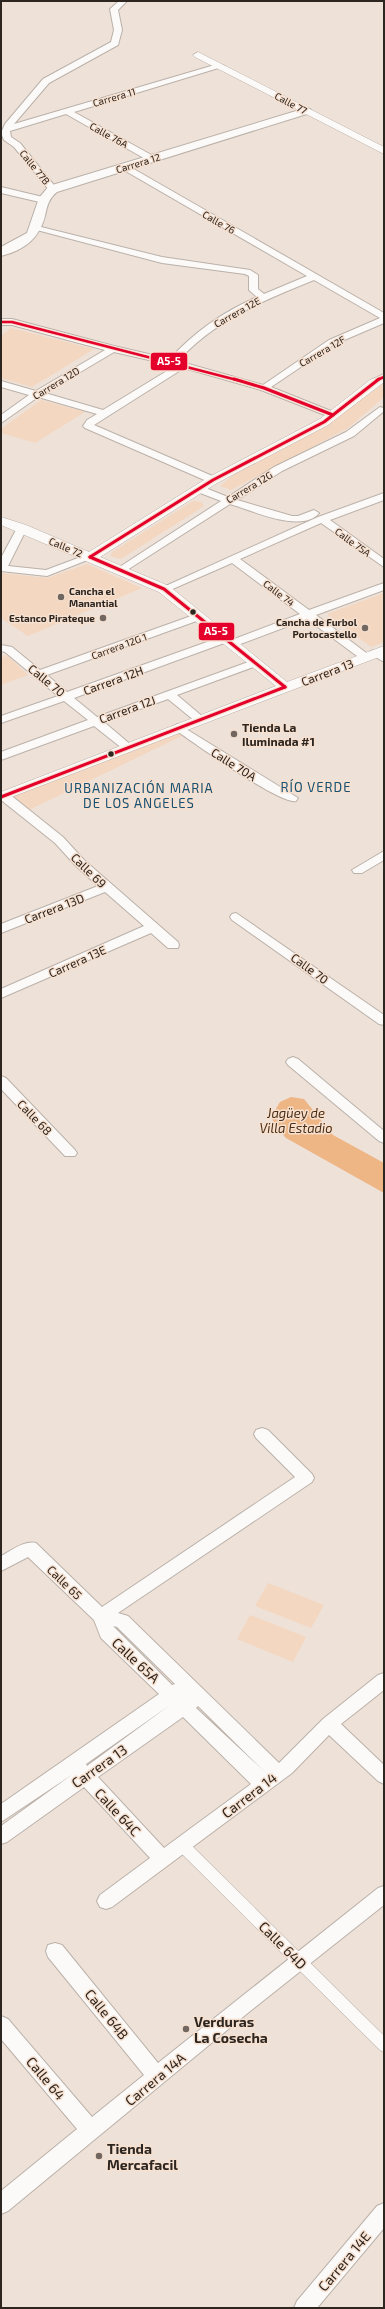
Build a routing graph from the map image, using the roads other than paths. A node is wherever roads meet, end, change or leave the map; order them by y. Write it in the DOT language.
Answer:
graph roads {
  1 [pos="123,1"];
  2 [pos="198,55"];
  3 [pos="221,66"];
  4 [pos="66,111"];
  5 [pos="306,111"];
  6 [pos="7,129"];
  7 [pos="384,151"];
  8 [pos="152,159"];
  9 [pos="125,167"];
  10 [pos="53,189"];
  11 [pos="1,190"];
  12 [pos="44,200"];
  13 [pos="36,226"];
  14 [pos="1,252"];
  15 [pos="313,277"];
  16 [pos="264,298"];
  17 [pos="384,317"];
  18 [pos="384,320"];
  19 [pos="1,322"];
  20 [pos="113,349"];
  21 [pos="172,362"];
  22 [pos="183,365"];
  23 [pos="384,377"];
  24 [pos="1,384"];
  25 [pos="264,388"];
  26 [pos="37,394"];
  27 [pos="105,413"];
  28 [pos="332,415"];
  29 [pos="1,420"];
  30 [pos="384,421"];
  31 [pos="213,480"];
  32 [pos="384,487"];
  33 [pos="199,489"];
  34 [pos="384,496"];
  35 [pos="227,500"];
  36 [pos="322,519"];
  37 [pos="1,521"];
  38 [pos="22,528"];
  39 [pos="90,557"];
  40 [pos="232,558"];
  41 [pos="384,564"];
  42 [pos="1,568"];
  43 [pos="120,570"];
  44 [pos="384,586"];
  45 [pos="164,589"];
  46 [pos="308,614"];
  47 [pos="198,617"];
  48 [pos="228,641"];
  49 [pos="3,650"];
  50 [pos="377,655"];
  51 [pos="255,663"];
  52 [pos="40,674"];
  53 [pos="285,688"];
  54 [pos="169,694"];
  55 [pos="67,696"];
  56 [pos="199,719"];
  57 [pos="1,720"];
  58 [pos="95,720"];
  59 [pos="178,728"];
  60 [pos="127,747"];
  61 [pos="1,756"];
  62 [pos="3,796"];
  63 [pos="292,798"];
  64 [pos="384,855"];
  65 [pos="358,870"];
  66 [pos="107,887"];
  67 [pos="236,917"];
  68 [pos="153,927"];
  69 [pos="1,929"];
  70 [pos="173,945"];
  71 [pos="1,994"];
  72 [pos="384,1021"];
  73 [pos="293,1062"];
  74 [pos="1,1081"];
  75 [pos="384,1138"];
  76 [pos="70,1153"];
  77 [pos="262,1434"];
  78 [pos="1,1564"];
  79 [pos="101,1616"];
  80 [pos="384,1680"];
  81 [pos="185,1696"];
  82 [pos="329,1724"];
  83 [pos="80,1770"];
  84 [pos="384,1776"];
  85 [pos="271,1779"];
  86 [pos="1,1814"];
  87 [pos="1,1836"];
  88 [pos="182,1845"];
  89 [pos="163,1860"];
  90 [pos="384,1894"];
  91 [pos="106,1901"];
  92 [pos="55,1951"];
  93 [pos="299,1961"];
  94 [pos="1,2024"];
  95 [pos="384,2045"];
  96 [pos="158,2076"];
  97 [pos="91,2131"];
  98 [pos="1,2204"];
  99 [pos="384,2213"];
  100 [pos="304,2308"];
  1 -- 6 [label="street"];
  2 -- 3 [label="street, Calle 77"];
  3 -- 4 [label="street, Carrera 11"];
  3 -- 5 [label="street, Calle 77"];
  4 -- 6 [label="street, Carrera 11"];
  4 -- 8 [label="street, Calle 76A"];
  5 -- 7 [label="street, Calle 77"];
  5 -- 8 [label="main road, Carrera 12"];
  6 -- 10 [label="street, Calle 77B"];
  8 -- 9 [label="main road, Carrera 12"];
  9 -- 10 [label="main road, Carrera 12"];
  9 -- 15 [label="street, Calle 76"];
  10 -- 12 [label="main road"];
  11 -- 12 [label="street"];
  12 -- 13 [label="main road"];
  13 -- 14 [label="main road"];
  13 -- 16 [label="street"];
  15 -- 16 [label="street, Carrera 12E"];
  15 -- 17 [label="street, Calle 76"];
  16 -- 21 [label="street, Carrera 12E"];
  18 -- 25 [label="street, Carrera 12F"];
  19 -- 20 [label="street"];
  20 -- 21 [label="street"];
  20 -- 26 [label="street, Carrera 12D"];
  21 -- 22 [label="street"];
  22 -- 25 [label="street"];
  22 -- 27 [label="street"];
  23 -- 28 [label="street, Carrera 12G"];
  24 -- 26 [label="street"];
  25 -- 28 [label="street"];
  26 -- 27 [label="street"];
  26 -- 29 [label="street, Carrera 12D"];
  27 -- 31 [label="street"];
  28 -- 31 [label="street, Carrera 12G"];
  30 -- 35 [label="street, Carrera 12G"];
  31 -- 33 [label="street, Carrera 12G"];
  32 -- 35 [label="street"];
  33 -- 35 [label="street"];
  33 -- 39 [label="street, Carrera 12G"];
  34 -- 36 [label="street"];
  35 -- 43 [label="street, Carrera 12G"];
  36 -- 40 [label="street"];
  36 -- 41 [label="street, Calle 75A"];
  37 -- 38 [label="street, Calle 72"];
  38 -- 39 [label="street, Calle 72"];
  38 -- 42 [label="street"];
  39 -- 42 [label="street"];
  39 -- 43 [label="street, Calle 72"];
  40 -- 45 [label="street"];
  40 -- 46 [label="street, Calle 74"];
  43 -- 45 [label="street, Calle 72"];
  44 -- 46 [label="street, Carrera 12H"];
  45 -- 47 [label="street, Calle 72"];
  46 -- 48 [label="street, Carrera 12H"];
  46 -- 50 [label="street, Calle 74"];
  47 -- 48 [label="street, Calle 72"];
  47 -- 52 [label="street, Carrera 12G 1"];
  48 -- 51 [label="street, Calle 72"];
  48 -- 55 [label="street, Carrera 12H"];
  49 -- 52 [label="street, Calle 70"];
  50 -- 53 [label="street, Carrera 13"];
  51 -- 53 [label="street, Calle 72"];
  51 -- 54 [label="street, Carrera 12J"];
  52 -- 55 [label="street, Calle 70"];
  53 -- 56 [label="street, Carrera 13"];
  54 -- 56 [label="street"];
  54 -- 58 [label="street, Carrera 12J"];
  55 -- 57 [label="street, Carrera 12H"];
  55 -- 58 [label="street, Calle 70"];
  56 -- 59 [label="street, Carrera 13"];
  58 -- 60 [label="street, Calle 70"];
  58 -- 61 [label="street, Carrera 12J"];
  59 -- 60 [label="street, Carrera 13"];
  59 -- 63 [label="street, Calle 70A"];
  60 -- 62 [label="street, Carrera 13"];
  62 -- 66 [label="street, Calle 69"];
  64 -- 65 [label="street"];
  66 -- 68 [label="street, Calle 69"];
  66 -- 69 [label="street, Carrera 13D"];
  67 -- 72 [label="street, Calle 70"];
  68 -- 70 [label="street, Calle 69"];
  68 -- 71 [label="street, Carrera 13E"];
  73 -- 75 [label="street"];
  74 -- 76 [label="street, Calle 68"];
  77 -- 79 [label="street"];
  78 -- 79 [label="street, Calle 65"];
  79 -- 81 [label="street, Calle 65A"];
  80 -- 82 [label="street, Carrera 14"];
  81 -- 83 [label="street, Carrera 13"];
  81 -- 85 [label="street, Calle 65A"];
  82 -- 84 [label="street"];
  82 -- 85 [label="street, Carrera 14"];
  83 -- 86 [label="street, Carrera 13"];
  83 -- 87 [label="street, Carrera 13"];
  83 -- 89 [label="street, Calle 64C"];
  85 -- 88 [label="street, Carrera 14"];
  88 -- 89 [label="street, Carrera 14"];
  88 -- 93 [label="street, Calle 64D"];
  89 -- 91 [label="street, Carrera 14"];
  90 -- 93 [label="street, Carrera 14A"];
  92 -- 96 [label="street, Calle 64B"];
  93 -- 95 [label="street, Calle 64D"];
  93 -- 96 [label="street, Carrera 14A"];
  94 -- 97 [label="street, Calle 64"];
  96 -- 97 [label="street, Carrera 14A"];
  97 -- 98 [label="street, Carrera 14A"];
  99 -- 100 [label="street, Carrera 14E"];
}
